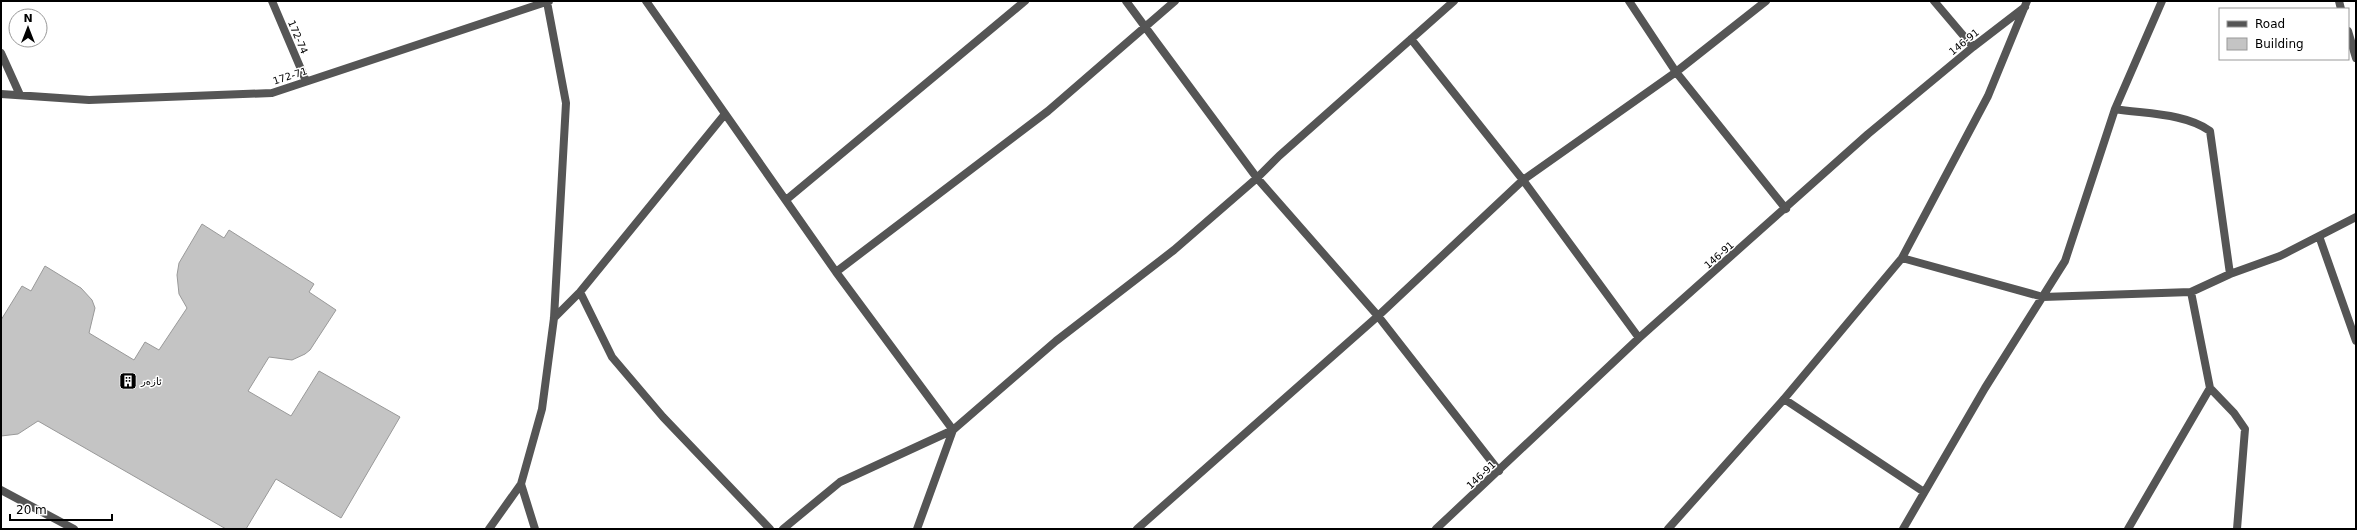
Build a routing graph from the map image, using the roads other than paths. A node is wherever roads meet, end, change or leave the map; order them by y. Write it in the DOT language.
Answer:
graph roads {
  1 [pos="272,1"];
  2 [pos="646,1"];
  3 [pos="1025,1"];
  4 [pos="1126,1"];
  5 [pos="1175,1"];
  6 [pos="1454,1"];
  7 [pos="1629,1"];
  8 [pos="1766,1"];
  9 [pos="1934,1"];
  10 [pos="2162,1"];
  11 [pos="548,2"];
  12 [pos="2026,4"];
  13 [pos="1147,26"];
  14 [pos="2349,34"];
  15 [pos="1411,39"];
  16 [pos="1973,47"];
  17 [pos="1,53"];
  18 [pos="2356,58"];
  19 [pos="1676,72"];
  20 [pos="306,81"];
  21 [pos="1,94"];
  22 [pos="20,95"];
  23 [pos="2115,109"];
  24 [pos="725,114"];
  25 [pos="1257,178"];
  26 [pos="1523,180"];
  27 [pos="786,200"];
  28 [pos="1786,209"];
  29 [pos="2356,216"];
  30 [pos="2319,236"];
  31 [pos="1902,258"];
  32 [pos="836,272"];
  33 [pos="2230,274"];
  34 [pos="580,292"];
  35 [pos="2191,292"];
  36 [pos="2043,297"];
  37 [pos="1378,316"];
  38 [pos="554,318"];
  39 [pos="1639,338"];
  40 [pos="2356,341"];
  41 [pos="2210,388"];
  42 [pos="1784,399"];
  43 [pos="953,430"];
  44 [pos="1499,471"];
  45 [pos="521,484"];
  46 [pos="1,490"];
  47 [pos="1924,492"];
  48 [pos="74,529"];
  49 [pos="489,529"];
  50 [pos="535,529"];
  51 [pos="770,529"];
  52 [pos="783,529"];
  53 [pos="917,529"];
  54 [pos="1137,529"];
  55 [pos="1436,529"];
  56 [pos="1668,529"];
  57 [pos="1902,529"];
  58 [pos="2128,529"];
  59 [pos="2237,529"];
  1 -- 20 [label="street, 172-74"];
  2 -- 24 [label="street"];
  3 -- 27 [label="street"];
  4 -- 13 [label="street"];
  5 -- 13 [label="street"];
  6 -- 15 [label="street"];
  7 -- 19 [label="street"];
  8 -- 19 [label="street"];
  9 -- 16 [label="street"];
  10 -- 23 [label="street"];
  11 -- 20 [label="street, 172-71"];
  11 -- 38 [label="street"];
  12 -- 16 [label="street, 146-91"];
  12 -- 31 [label="street"];
  13 -- 25 [label="street"];
  13 -- 32 [label="street"];
  14 -- 18 [label="street"];
  15 -- 25 [label="street"];
  15 -- 26 [label="street"];
  16 -- 28 [label="street, 146-91"];
  17 -- 22 [label="street"];
  19 -- 26 [label="street"];
  19 -- 28 [label="street"];
  20 -- 22 [label="street, 172-71"];
  21 -- 22 [label="street, 172-71"];
  23 -- 33 [label="street"];
  23 -- 36 [label="street"];
  24 -- 27 [label="street"];
  24 -- 34 [label="street"];
  25 -- 37 [label="street"];
  25 -- 43 [label="street"];
  26 -- 37 [label="street"];
  26 -- 39 [label="street"];
  27 -- 32 [label="street"];
  28 -- 39 [label="street, 146-91"];
  29 -- 30 [label="street"];
  30 -- 33 [label="street"];
  30 -- 40 [label="street"];
  31 -- 36 [label="street"];
  31 -- 42 [label="street"];
  32 -- 43 [label="street"];
  33 -- 35 [label="street"];
  34 -- 38 [label="street"];
  34 -- 51 [label="street"];
  35 -- 36 [label="street"];
  35 -- 41 [label="street"];
  36 -- 47 [label="street"];
  37 -- 44 [label="street"];
  37 -- 54 [label="street"];
  38 -- 45 [label="street"];
  39 -- 44 [label="street, 146-91"];
  41 -- 58 [label="street"];
  41 -- 59 [label="street"];
  42 -- 47 [label="street"];
  42 -- 56 [label="street"];
  43 -- 52 [label="street"];
  43 -- 53 [label="street"];
  44 -- 55 [label="street, 146-91"];
  45 -- 49 [label="street"];
  45 -- 50 [label="street"];
  46 -- 48 [label="street"];
  47 -- 57 [label="street"];
}
